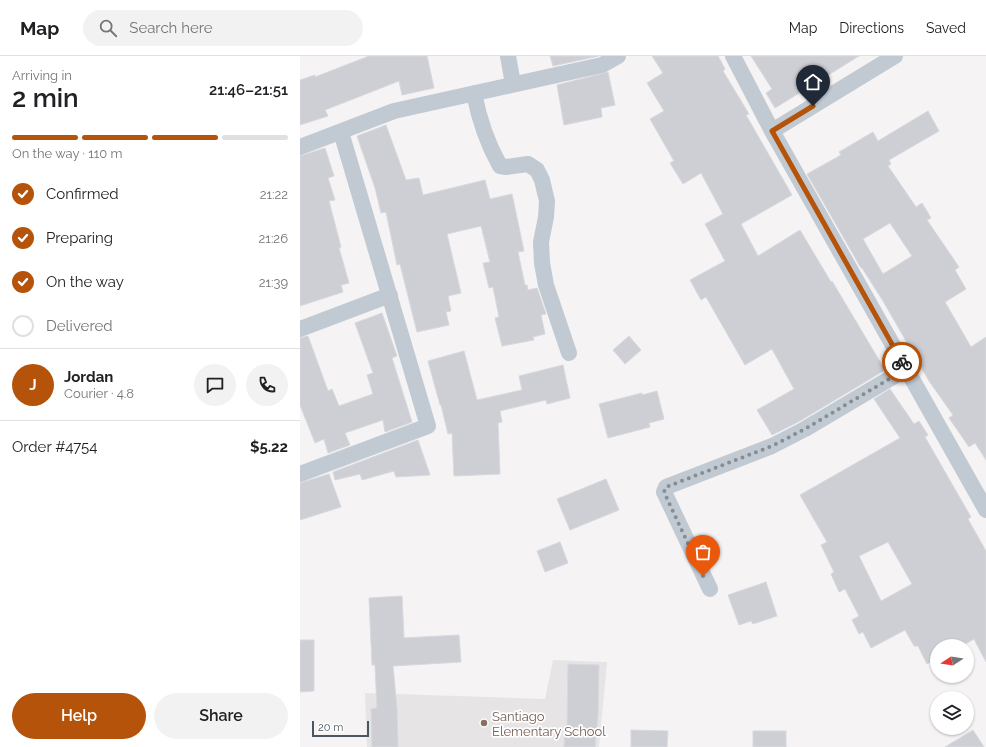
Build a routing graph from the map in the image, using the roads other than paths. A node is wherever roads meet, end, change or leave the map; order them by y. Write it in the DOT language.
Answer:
graph roads {
  1 [pos="508,56"];
  2 [pos="618,56"];
  3 [pos="733,56"];
  4 [pos="895,56"];
  5 [pos="513,84"];
  6 [pos="474,93"];
  7 [pos="772,131"];
  8 [pos="341,132"];
  9 [pos="300,147"];
  10 [pos="390,295"];
  11 [pos="300,329"];
  12 [pos="569,353"];
  13 [pos="906,369"];
  14 [pos="300,474"];
  15 [pos="986,510"];
  16 [pos="710,589"];
  1 -- 5 [label="street"];
  2 -- 5 [label="street"];
  3 -- 7 [label="street"];
  4 -- 7 [label="street"];
  5 -- 6 [label="street"];
  6 -- 8 [label="street"];
  6 -- 12 [label="street"];
  7 -- 13 [label="street"];
  8 -- 9 [label="street"];
  8 -- 10 [label="street"];
  10 -- 11 [label="street"];
  10 -- 14 [label="street"];
  13 -- 15 [label="street"];
  13 -- 16 [label="street"];
}
